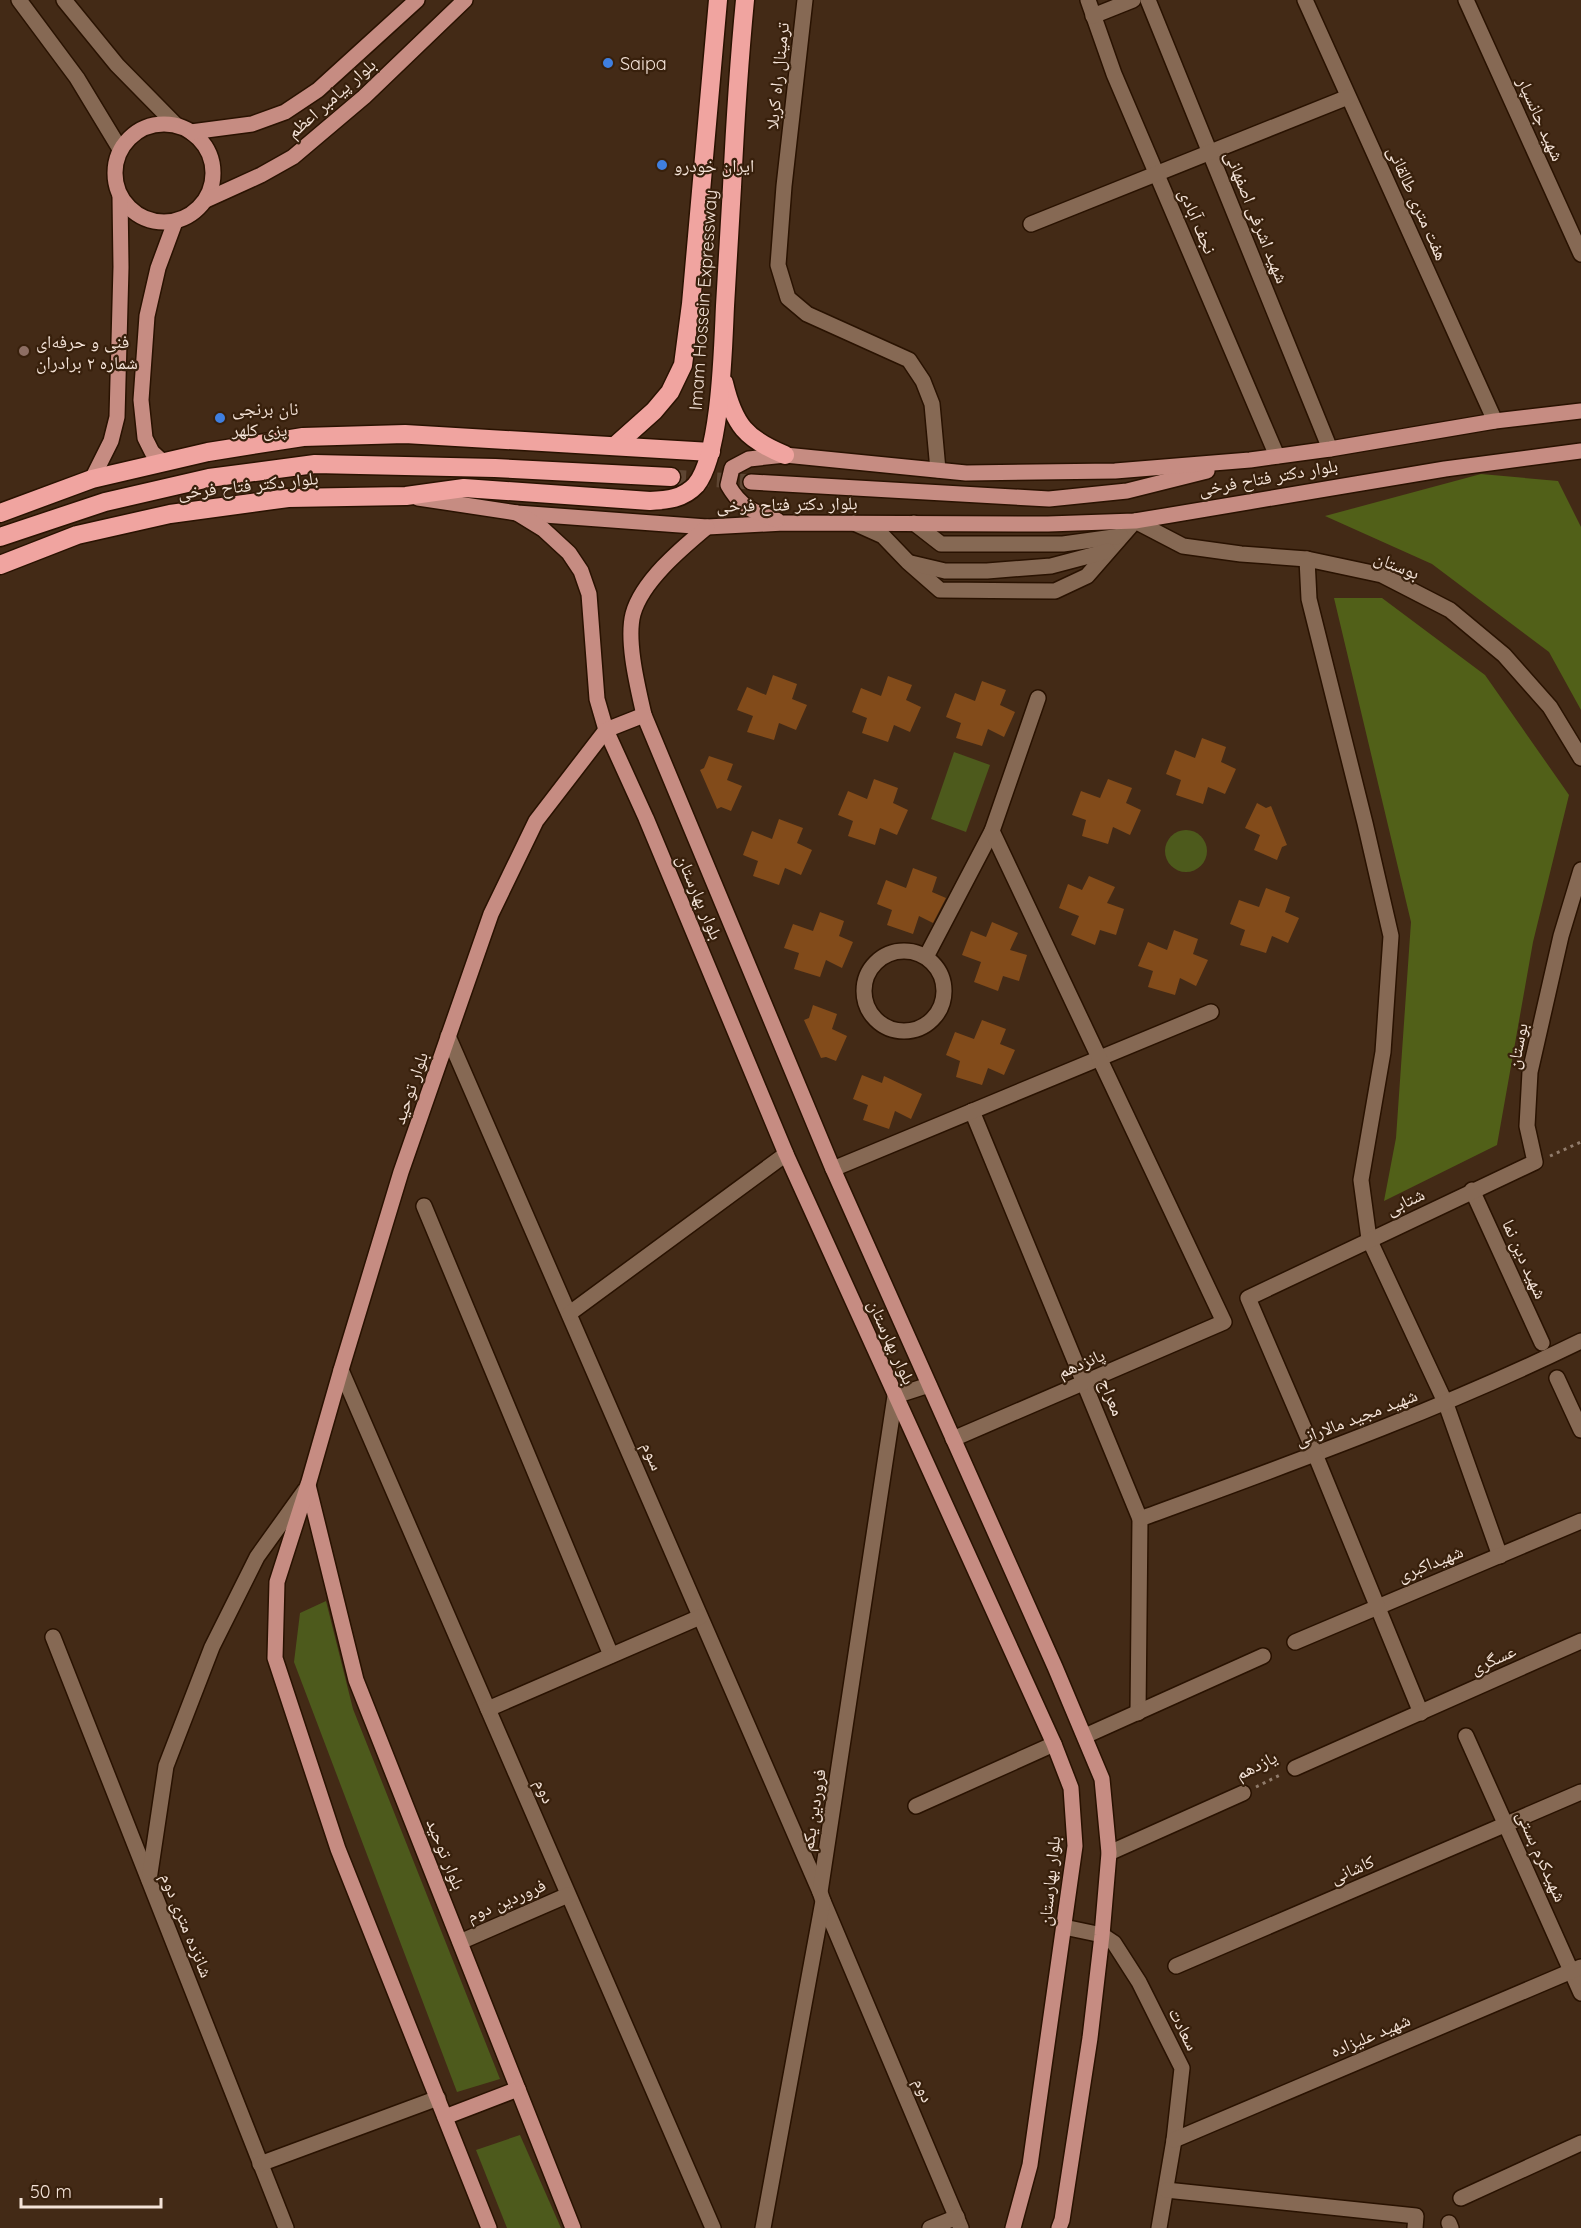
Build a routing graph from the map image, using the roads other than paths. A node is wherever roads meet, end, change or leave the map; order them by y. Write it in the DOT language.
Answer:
graph roads {
  1 [pos="19,0"];
  2 [pos="64,0"];
  3 [pos="417,0"];
  4 [pos="465,0"];
  5 [pos="718,0"];
  6 [pos="745,0"];
  7 [pos="805,0"];
  8 [pos="1088,0"];
  9 [pos="1133,0"];
  10 [pos="1148,0"];
  11 [pos="1305,0"];
  12 [pos="1466,0"];
  13 [pos="1093,16"];
  14 [pos="1348,97"];
  15 [pos="176,125"];
  16 [pos="191,132"];
  17 [pos="120,149"];
  18 [pos="1209,152"];
  19 [pos="1156,173"];
  20 [pos="120,196"];
  21 [pos="206,200"];
  22 [pos="699,218"];
  23 [pos="730,221"];
  24 [pos="175,222"];
  25 [pos="1031,224"];
  26 [pos="1581,254"];
  27 [pos="722,372"];
  28 [pos="1581,411"];
  29 [pos="1495,421"];
  30 [pos="616,445"];
  31 [pos="1330,449"];
  32 [pos="1581,451"];
  33 [pos="711,452"];
  34 [pos="784,455"];
  35 [pos="1277,456"];
  36 [pos="1250,460"];
  37 [pos="164,463"];
  38 [pos="938,470"];
  39 [pos="671,477"];
  40 [pos="92,479"];
  41 [pos="751,482"];
  42 [pos="406,496"];
  43 [pos="0,513"];
  44 [pos="517,513"];
  45 [pos="1135,521"];
  46 [pos="784,523"];
  47 [pos="854,523"];
  48 [pos="914,524"];
  49 [pos="707,526"];
  50 [pos="1121,536"];
  51 [pos="0,537"];
  52 [pos="1108,551"];
  53 [pos="1307,559"];
  54 [pos="908,562"];
  55 [pos="0,565"];
  56 [pos="1038,698"];
  57 [pos="644,715"];
  58 [pos="606,730"];
  59 [pos="1581,758"];
  60 [pos="992,831"];
  61 [pos="1581,870"];
  62 [pos="926,957"];
  63 [pos="1211,1012"];
  64 [pos="448,1036"];
  65 [pos="1100,1059"];
  66 [pos="972,1112"];
  67 [pos="786,1154"];
  68 [pos="1535,1162"];
  69 [pos="833,1169"];
  70 [pos="1472,1191"];
  71 [pos="424,1206"];
  72 [pos="1369,1239"];
  73 [pos="570,1313"];
  74 [pos="1581,1341"];
  75 [pos="1542,1343"];
  76 [pos="341,1370"];
  77 [pos="1557,1378"];
  78 [pos="1085,1382"];
  79 [pos="929,1385"];
  80 [pos="895,1396"];
  81 [pos="1446,1404"];
  82 [pos="1581,1430"];
  83 [pos="953,1439"];
  84 [pos="1315,1454"];
  85 [pos="308,1485"];
  86 [pos="1140,1519"];
  87 [pos="1581,1521"];
  88 [pos="1500,1556"];
  89 [pos="1377,1606"];
  90 [pos="700,1617"];
  91 [pos="53,1637"];
  92 [pos="1581,1641"];
  93 [pos="1295,1642"];
  94 [pos="611,1655"];
  95 [pos="1263,1656"];
  96 [pos="488,1708"];
  97 [pos="1138,1713"];
  98 [pos="1421,1713"];
  99 [pos="1085,1736"];
  100 [pos="1466,1736"];
  101 [pos="1054,1744"];
  102 [pos="1295,1768"];
  103 [pos="1581,1792"];
  104 [pos="1243,1793"];
  105 [pos="916,1806"];
  106 [pos="1506,1824"];
  107 [pos="1109,1853"];
  108 [pos="150,1881"];
  109 [pos="568,1895"];
  110 [pos="821,1896"];
  111 [pos="1064,1927"];
  112 [pos="1102,1935"];
  113 [pos="460,1942"];
  114 [pos="1176,1966"];
  115 [pos="1576,1969"];
  116 [pos="1581,1992"];
  117 [pos="518,2089"];
  118 [pos="438,2098"];
  119 [pos="445,2117"];
  120 [pos="1174,2140"];
  121 [pos="1581,2143"];
  122 [pos="260,2164"];
  123 [pos="1166,2190"];
  124 [pos="1461,2198"];
  125 [pos="959,2222"];
  126 [pos="285,2228"];
  127 [pos="489,2228"];
  128 [pos="573,2228"];
  129 [pos="713,2228"];
  130 [pos="763,2228"];
  131 [pos="930,2228"];
  132 [pos="1013,2228"];
  133 [pos="1059,2228"];
  134 [pos="1159,2228"];
  135 [pos="1415,2228"];
  1 -- 17 [label="street"];
  2 -- 15 [label="street"];
  3 -- 16 [label="main road, بلوار پیامبر اعظم"];
  4 -- 21 [label="main road, بلوار پیامبر اعظم"];
  5 -- 22 [label="highway, Imam Hossein Expressway"];
  6 -- 23 [label="highway, Imam Hossein Expressway"];
  7 -- 38 [label="street, ترمینال راه کربلا"];
  8 -- 13 [label="street, نجف آبادی"];
  9 -- 13 [label="street"];
  10 -- 18 [label="street, شهید اشرفی اصفهانی"];
  11 -- 14 [label="street, هفت متری طالقانی"];
  12 -- 26 [label="street, شهید جانسپار"];
  13 -- 19 [label="street, نجف آبادی"];
  14 -- 18 [label="street"];
  14 -- 29 [label="street, هفت متری طالقانی"];
  15 -- 16 [label="main road"];
  15 -- 17 [label="main road"];
  16 -- 21 [label="main road"];
  17 -- 20 [label="main road"];
  18 -- 19 [label="street"];
  18 -- 31 [label="street, شهید اشرفی اصفهانی"];
  19 -- 25 [label="street"];
  19 -- 35 [label="street, نجف آبادی"];
  20 -- 24 [label="main road"];
  20 -- 40 [label="main road"];
  21 -- 24 [label="main road"];
  22 -- 23 [label="highway"];
  22 -- 30 [label="highway, Imam Hossein Expressway"];
  23 -- 27 [label="highway, Imam Hossein Expressway"];
  24 -- 37 [label="main road"];
  27 -- 33 [label="highway, Imam Hossein Expressway"];
  27 -- 34 [label="highway"];
  28 -- 29 [label="main road, بلوار دکتر فتاح فرخی"];
  29 -- 31 [label="main road, بلوار دکتر فتاح فرخی"];
  30 -- 33 [label="highway, بلوار دکتر فتاح فرخی"];
  30 -- 37 [label="highway, بلوار دکتر فتاح فرخی"];
  31 -- 35 [label="main road, بلوار دکتر فتاح فرخی"];
  32 -- 45 [label="main road, بلوار دکتر فتاح فرخی"];
  33 -- 42 [label="highway, Imam Hossein Expressway"];
  34 -- 38 [label="main road, بلوار دکتر فتاح فرخی"];
  34 -- 46 [label="main road, بلوار دکتر فتاح فرخی"];
  35 -- 36 [label="main road, بلوار دکتر فتاح فرخی"];
  36 -- 38 [label="main road, بلوار دکتر فتاح فرخی"];
  36 -- 41 [label="main road"];
  37 -- 40 [label="highway, بلوار دکتر فتاح فرخی"];
  39 -- 51 [label="highway"];
  40 -- 43 [label="highway, بلوار دکتر فتاح فرخی"];
  42 -- 44 [label="main road, بلوار دکتر فتاح فرخی"];
  42 -- 55 [label="highway, بلوار دکتر فتاح فرخی"];
  44 -- 49 [label="main road, بلوار دکتر فتاح فرخی"];
  44 -- 58 [label="main road, بلوار بهارستان"];
  45 -- 48 [label="main road, بلوار دکتر فتاح فرخی"];
  45 -- 50 [label="street"];
  45 -- 53 [label="street, بوستان"];
  46 -- 47 [label="main road, بلوار دکتر فتاح فرخی"];
  46 -- 49 [label="main road, بلوار دکتر فتاح فرخی"];
  47 -- 48 [label="main road, بلوار دکتر فتاح فرخی"];
  47 -- 54 [label="street"];
  48 -- 50 [label="street"];
  49 -- 57 [label="main road, بلوار بهارستان"];
  50 -- 52 [label="street"];
  52 -- 54 [label="street"];
  52 -- 54 [label="street"];
  53 -- 59 [label="street, بوستان"];
  53 -- 72 [label="street"];
  56 -- 60 [label="street"];
  57 -- 58 [label="main road"];
  57 -- 69 [label="main road, بلوار بهارستان"];
  58 -- 64 [label="main road, بلوار توحید"];
  58 -- 67 [label="main road, بلوار بهارستان"];
  60 -- 62 [label="street"];
  60 -- 65 [label="street"];
  61 -- 68 [label="street, بوستان"];
  62 -- 62 [label="street"];
  63 -- 65 [label="street"];
  64 -- 73 [label="street, سوم"];
  64 -- 76 [label="main road, بلوار توحید"];
  65 -- 66 [label="street"];
  65 -- 78 [label="street, پانزدهم"];
  66 -- 69 [label="street"];
  66 -- 78 [label="street, معراج"];
  67 -- 73 [label="street"];
  67 -- 80 [label="main road, بلوار بهارستان"];
  68 -- 70 [label="street, شتابی"];
  69 -- 79 [label="main road, بلوار بهارستان"];
  70 -- 72 [label="street, شتابی"];
  70 -- 75 [label="street, شهید دین نما"];
  71 -- 94 [label="street"];
  72 -- 81 [label="street"];
  72 -- 84 [label="street, شتابی"];
  73 -- 90 [label="street, سوم"];
  74 -- 81 [label="street, شهید مجید مالارانی"];
  76 -- 85 [label="main road, بلوار توحید"];
  76 -- 96 [label="street, دوم"];
  77 -- 82 [label="street"];
  78 -- 83 [label="street, پانزدهم"];
  78 -- 86 [label="street, معراج"];
  79 -- 80 [label="street"];
  79 -- 83 [label="main road, بلوار بهارستان"];
  80 -- 101 [label="main road, بلوار بهارستان"];
  80 -- 110 [label="street, فروردین یکم"];
  81 -- 84 [label="street, شهید مجید مالارانی"];
  81 -- 88 [label="street"];
  83 -- 99 [label="main road, بلوار بهارستان"];
  84 -- 86 [label="street, شهید مجید مالارانی"];
  84 -- 89 [label="street"];
  85 -- 108 [label="street"];
  85 -- 113 [label="main road, بلوار توحید"];
  85 -- 118 [label="main road, بلوار توحید"];
  86 -- 97 [label="street, معراج"];
  87 -- 88 [label="street, شهیداکبری"];
  88 -- 89 [label="street, شهیداکبری"];
  89 -- 93 [label="street, شهیداکبری"];
  89 -- 98 [label="street"];
  90 -- 94 [label="street"];
  90 -- 110 [label="street, سوم"];
  91 -- 108 [label="street, شانزده متری دوم"];
  92 -- 98 [label="street, عسگری"];
  94 -- 96 [label="street"];
  95 -- 97 [label="street"];
  96 -- 109 [label="street, دوم"];
  97 -- 99 [label="street"];
  98 -- 102 [label="street, یازدهم"];
  99 -- 107 [label="main road, بلوار بهارستان"];
  100 -- 106 [label="street, شهیدکرم بستی"];
  101 -- 105 [label="street"];
  101 -- 111 [label="main road, بلوار بهارستان"];
  103 -- 106 [label="street, کاشانی"];
  104 -- 107 [label="street, یازدهم"];
  106 -- 114 [label="street, کاشانی"];
  106 -- 115 [label="street, شهیدکرم بستی"];
  107 -- 112 [label="main road, بلوار بهارستان"];
  108 -- 122 [label="street, شانزده متری دوم"];
  109 -- 113 [label="street, فروردین دوم"];
  109 -- 129 [label="street, دوم"];
  110 -- 125 [label="street, دوم"];
  110 -- 130 [label="street, فروردین یکم"];
  111 -- 112 [label="street"];
  111 -- 132 [label="main road, بلوار بهارستان"];
  112 -- 120 [label="street, سعادت"];
  112 -- 133 [label="main road, بلوار بهارستان"];
  113 -- 117 [label="main road, بلوار توحید"];
  115 -- 116 [label="street, شهیدکرم بستی"];
  115 -- 120 [label="street, شهید علیزاده"];
  117 -- 119 [label="main road"];
  117 -- 128 [label="main road, بلوار توحید"];
  118 -- 119 [label="main road, بلوار توحید"];
  118 -- 122 [label="street"];
  119 -- 127 [label="main road, بلوار توحید"];
  120 -- 123 [label="street, سعادت"];
  121 -- 124 [label="street"];
  122 -- 126 [label="street, شانزده متری دوم"];
  123 -- 134 [label="street, سعادت"];
  123 -- 135 [label="street"];
  125 -- 131 [label="street"];
}
